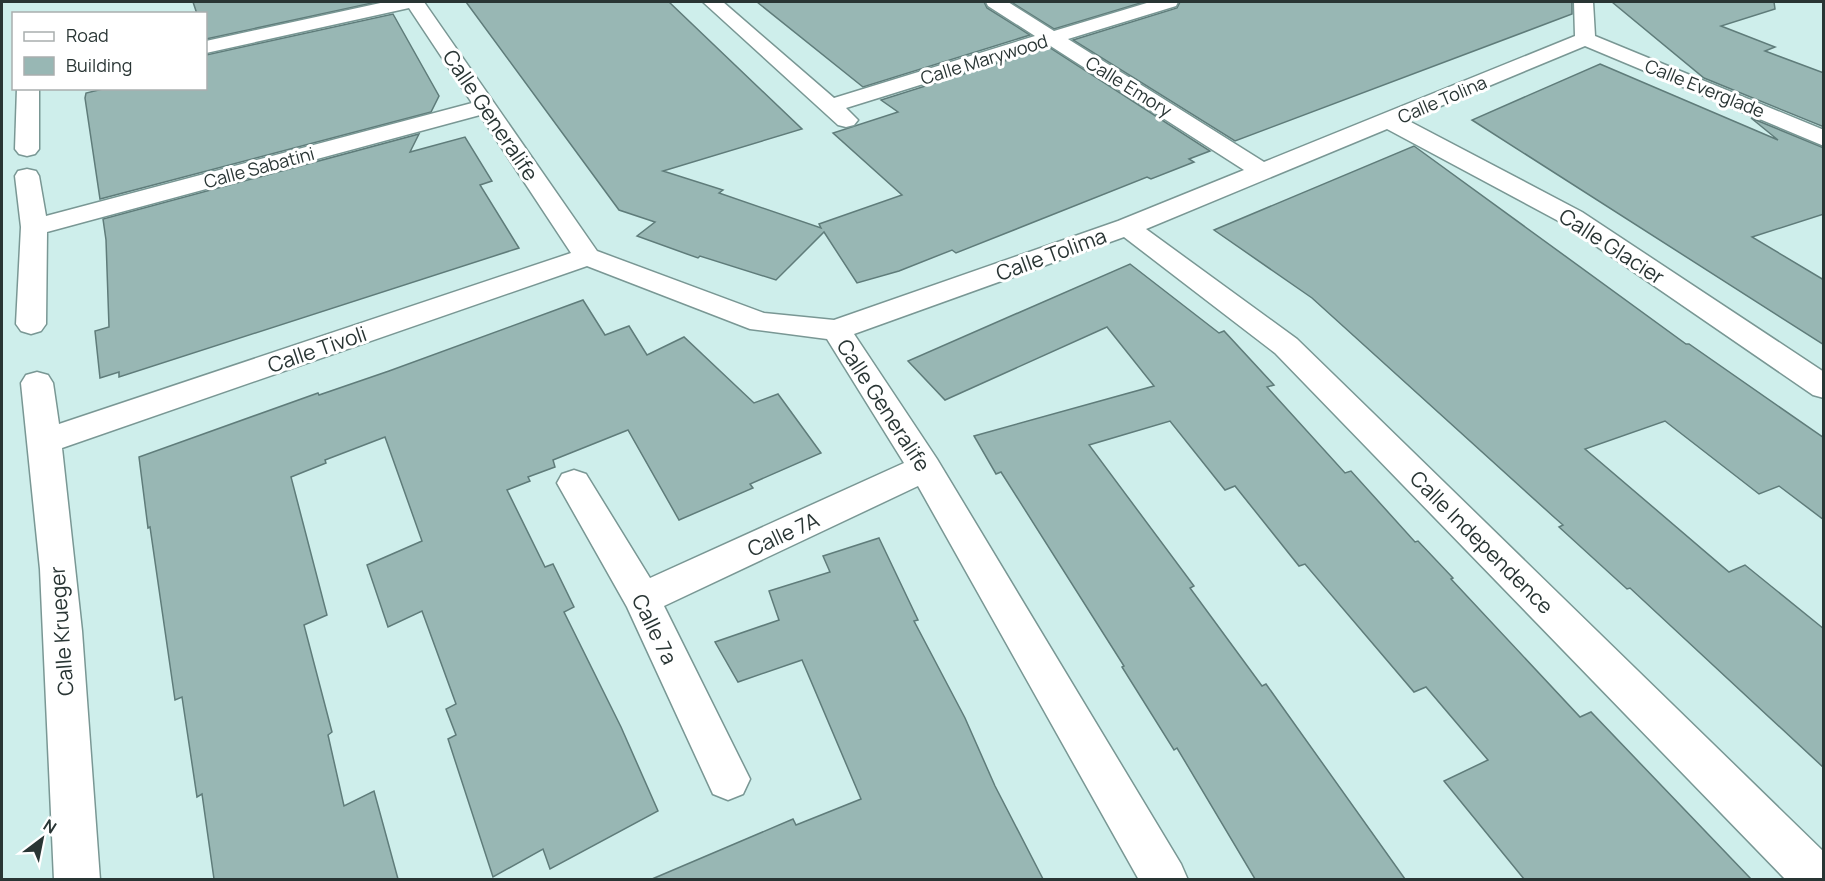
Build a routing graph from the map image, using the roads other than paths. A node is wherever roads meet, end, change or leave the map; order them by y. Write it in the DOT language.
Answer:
graph roads {
  1 [pos="409,2"];
  2 [pos="415,2"];
  3 [pos="712,2"];
  4 [pos="995,2"];
  5 [pos="1169,2"];
  6 [pos="1584,2"];
  7 [pos="1052,38"];
  8 [pos="1585,39"];
  9 [pos="207,47"];
  10 [pos="28,90"];
  11 [pos="830,106"];
  12 [pos="485,107"];
  13 [pos="1390,121"];
  14 [pos="850,123"];
  15 [pos="1824,139"];
  16 [pos="27,149"];
  17 [pos="1262,171"];
  18 [pos="27,176"];
  19 [pos="34,227"];
  20 [pos="1127,227"];
  21 [pos="587,257"];
  22 [pos="31,324"];
  23 [pos="836,330"];
  24 [pos="38,383"];
  25 [pos="1824,387"];
  26 [pos="46,441"];
  27 [pos="925,468"];
  28 [pos="574,483"];
  29 [pos="642,599"];
  30 [pos="728,779"];
  31 [pos="77,879"];
  32 [pos="1165,879"];
  33 [pos="1819,879"];
  1 -- 9 [label="street"];
  2 -- 12 [label="street, Calle Generalife"];
  3 -- 11 [label="street"];
  4 -- 7 [label="street, Calle Emory"];
  5 -- 7 [label="street, Calle Marywood"];
  6 -- 8 [label="street"];
  7 -- 11 [label="street, Calle Marywood"];
  7 -- 17 [label="street, Calle Emory"];
  8 -- 13 [label="street, Calle Tolina"];
  8 -- 15 [label="street, Calle Everglade"];
  10 -- 16 [label="street"];
  11 -- 14 [label="street"];
  12 -- 19 [label="street, Calle Sabatini"];
  12 -- 21 [label="street, Calle Generalife"];
  13 -- 17 [label="street, Calle Tolina"];
  13 -- 25 [label="street, Calle Glacier"];
  17 -- 20 [label="street, Calle Tolima"];
  18 -- 19 [label="street"];
  19 -- 22 [label="street"];
  20 -- 23 [label="street, Calle Tolima"];
  20 -- 33 [label="street, Calle Independence"];
  21 -- 23 [label="street, Calle Generalife"];
  21 -- 26 [label="street, Calle Tivoli"];
  23 -- 27 [label="street, Calle Generalife"];
  24 -- 26 [label="street, Calle Krueger"];
  26 -- 31 [label="street, Calle Krueger"];
  27 -- 29 [label="street, Calle 7A"];
  27 -- 32 [label="street, Calle Generalife"];
  28 -- 29 [label="street, Calle 7a"];
  29 -- 30 [label="street, Calle 7a"];
}
